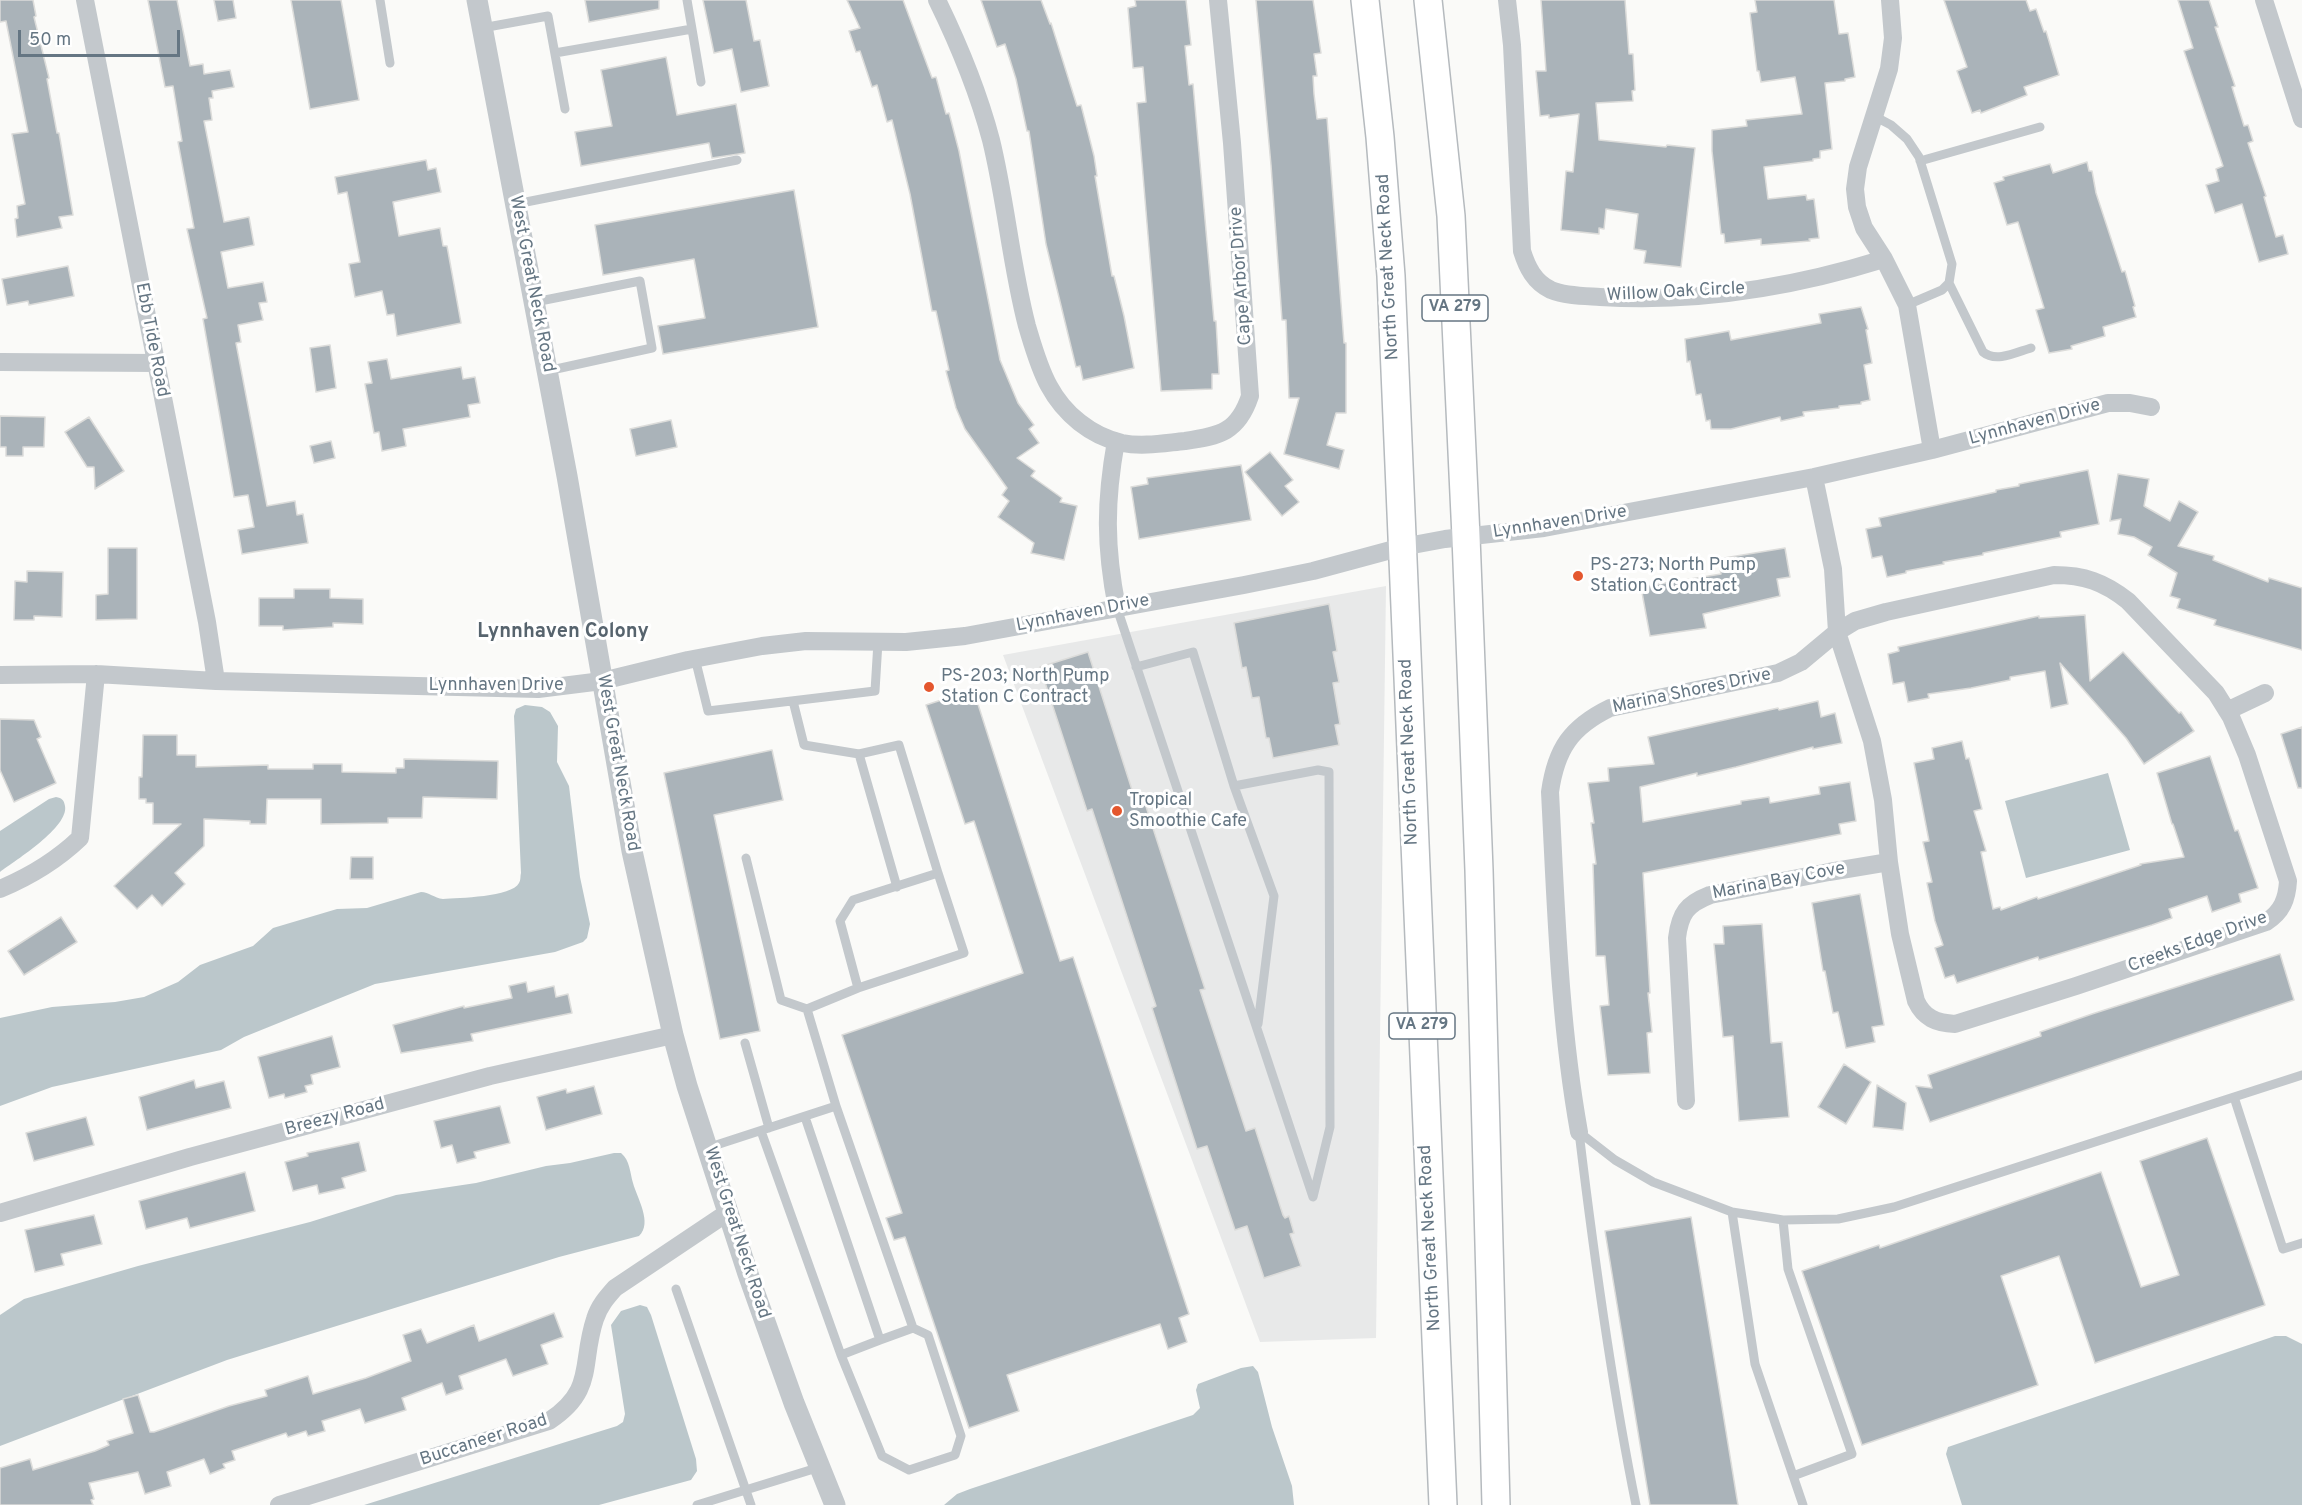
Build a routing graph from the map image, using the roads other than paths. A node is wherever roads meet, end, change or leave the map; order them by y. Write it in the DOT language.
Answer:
graph roads {
  1 [pos="85,0"];
  2 [pos="380,0"];
  3 [pos="477,0"];
  4 [pos="687,0"];
  5 [pos="937,0"];
  6 [pos="1218,0"];
  7 [pos="1365,0"];
  8 [pos="1428,0"];
  9 [pos="1507,0"];
  10 [pos="1890,0"];
  11 [pos="2264,0"];
  12 [pos="482,28"];
  13 [pos="692,29"];
  14 [pos="555,53"];
  15 [pos="390,63"];
  16 [pos="701,82"];
  17 [pos="565,109"];
  18 [pos="1874,116"];
  19 [pos="2302,119"];
  20 [pos="2040,127"];
  21 [pos="737,160"];
  22 [pos="1920,161"];
  23 [pos="516,204"];
  24 [pos="1884,259"];
  25 [pos="1949,283"];
  26 [pos="535,302"];
  27 [pos="1907,305"];
  28 [pos="2031,348"];
  29 [pos="0,362"];
  30 [pos="156,363"];
  31 [pos="547,371"];
  32 [pos="2151,407"];
  33 [pos="1116,441"];
  34 [pos="1932,450"];
  35 [pos="1814,477"];
  36 [pos="1466,537"];
  37 [pos="1402,547"];
  38 [pos="1117,608"];
  39 [pos="1837,632"];
  40 [pos="878,642"];
  41 [pos="695,658"];
  42 [pos="1136,666"];
  43 [pos="96,674"];
  44 [pos="0,675"];
  45 [pos="216,681"];
  46 [pos="602,681"];
  47 [pos="2265,693"];
  48 [pos="793,701"];
  49 [pos="2227,711"];
  50 [pos="859,754"];
  51 [pos="1234,786"];
  52 [pos="746,858"];
  53 [pos="1889,862"];
  54 [pos="938,873"];
  55 [pos="897,887"];
  56 [pos="0,890"];
  57 [pos="858,988"];
  58 [pos="807,1009"];
  59 [pos="1257,1029"];
  60 [pos="673,1035"];
  61 [pos="745,1043"];
  62 [pos="2302,1075"];
  63 [pos="2234,1097"];
  64 [pos="1686,1101"];
  65 [pos="836,1106"];
  66 [pos="805,1117"];
  67 [pos="765,1130"];
  68 [pos="1580,1132"];
  69 [pos="707,1148"];
  70 [pos="1732,1212"];
  71 [pos="0,1213"];
  72 [pos="727,1213"];
  73 [pos="1783,1220"];
  74 [pos="2302,1243"];
  75 [pos="676,1289"];
  76 [pos="913,1328"];
  77 [pos="880,1340"];
  78 [pos="841,1355"];
  79 [pos="820,1467"];
  80 [pos="1793,1476"];
  81 [pos="746,1490"];
  82 [pos="279,1505"];
  83 [pos="697,1505"];
  84 [pos="751,1505"];
  85 [pos="835,1505"];
  86 [pos="1443,1505"];
  87 [pos="1496,1505"];
  88 [pos="1636,1505"];
  89 [pos="1803,1505"];
  1 -- 30 [label="street, Ebb Tide Road"];
  2 -- 15 [label="lane"];
  3 -- 12 [label="street, West Great Neck Road"];
  4 -- 13 [label="lane"];
  5 -- 33 [label="street, Cape Arbor Drive"];
  6 -- 33 [label="street, Cape Arbor Drive"];
  7 -- 37 [label="main road, North Great Neck Road / VA 279"];
  8 -- 36 [label="main road, VA 279"];
  9 -- 24 [label="street, Willow Oak Circle"];
  10 -- 18 [label="street"];
  11 -- 19 [label="street"];
  12 -- 14 [label="lane"];
  12 -- 23 [label="street, West Great Neck Road"];
  13 -- 14 [label="lane"];
  13 -- 16 [label="lane"];
  14 -- 17 [label="lane"];
  18 -- 22 [label="lane"];
  18 -- 24 [label="street"];
  20 -- 22 [label="lane"];
  21 -- 23 [label="lane"];
  22 -- 25 [label="lane"];
  23 -- 26 [label="street, West Great Neck Road"];
  24 -- 27 [label="street"];
  25 -- 27 [label="lane"];
  25 -- 28 [label="lane"];
  26 -- 31 [label="street, West Great Neck Road"];
  26 -- 31 [label="lane"];
  27 -- 34 [label="street"];
  29 -- 30 [label="street"];
  30 -- 45 [label="street, Ebb Tide Road"];
  31 -- 46 [label="street, West Great Neck Road"];
  32 -- 34 [label="street, Lynnhaven Drive"];
  33 -- 38 [label="street"];
  34 -- 35 [label="street, Lynnhaven Drive"];
  35 -- 36 [label="street, Lynnhaven Drive"];
  35 -- 39 [label="street"];
  36 -- 37 [label="street, Lynnhaven Drive"];
  36 -- 87 [label="main road, VA 279"];
  37 -- 38 [label="street, Lynnhaven Drive"];
  37 -- 86 [label="main road, North Great Neck Road / VA 279"];
  38 -- 40 [label="street, Lynnhaven Drive"];
  38 -- 42 [label="lane"];
  39 -- 49 [label="street, Creeks Edge Drive"];
  39 -- 53 [label="street, Creeks Edge Drive"];
  39 -- 68 [label="street, Marina Shores Drive"];
  40 -- 41 [label="street, Lynnhaven Drive"];
  40 -- 48 [label="lane"];
  41 -- 46 [label="street, Lynnhaven Drive"];
  41 -- 48 [label="lane"];
  42 -- 51 [label="lane"];
  42 -- 59 [label="lane"];
  43 -- 44 [label="street, Lynnhaven Drive"];
  43 -- 45 [label="street, Lynnhaven Drive"];
  43 -- 56 [label="street"];
  45 -- 46 [label="street, Lynnhaven Drive"];
  46 -- 60 [label="street, West Great Neck Road"];
  47 -- 49 [label="street"];
  48 -- 50 [label="lane"];
  49 -- 53 [label="street, Creeks Edge Drive"];
  50 -- 54 [label="lane"];
  50 -- 55 [label="lane"];
  51 -- 59 [label="lane"];
  51 -- 59 [label="lane"];
  52 -- 58 [label="lane"];
  53 -- 64 [label="street, Marina Bay Cove"];
  54 -- 55 [label="lane"];
  54 -- 57 [label="lane"];
  55 -- 57 [label="lane"];
  57 -- 58 [label="lane"];
  58 -- 65 [label="lane"];
  60 -- 69 [label="street, West Great Neck Road"];
  60 -- 71 [label="street, Breezy Road"];
  61 -- 67 [label="lane"];
  62 -- 63 [label="lane"];
  63 -- 73 [label="lane"];
  63 -- 74 [label="lane"];
  65 -- 66 [label="lane"];
  65 -- 76 [label="lane"];
  66 -- 67 [label="lane"];
  66 -- 77 [label="lane"];
  67 -- 69 [label="lane"];
  67 -- 78 [label="lane"];
  68 -- 70 [label="lane"];
  68 -- 88 [label="lane"];
  69 -- 72 [label="street, West Great Neck Road"];
  70 -- 73 [label="lane"];
  70 -- 80 [label="lane"];
  72 -- 79 [label="street, West Great Neck Road"];
  72 -- 82 [label="street, Buccaneer Road"];
  73 -- 80 [label="lane"];
  75 -- 81 [label="lane"];
  76 -- 77 [label="lane"];
  76 -- 78 [label="lane"];
  77 -- 78 [label="lane"];
  79 -- 81 [label="lane"];
  79 -- 85 [label="street, West Great Neck Road"];
  80 -- 89 [label="lane"];
  81 -- 83 [label="lane"];
  81 -- 84 [label="lane"];
}
